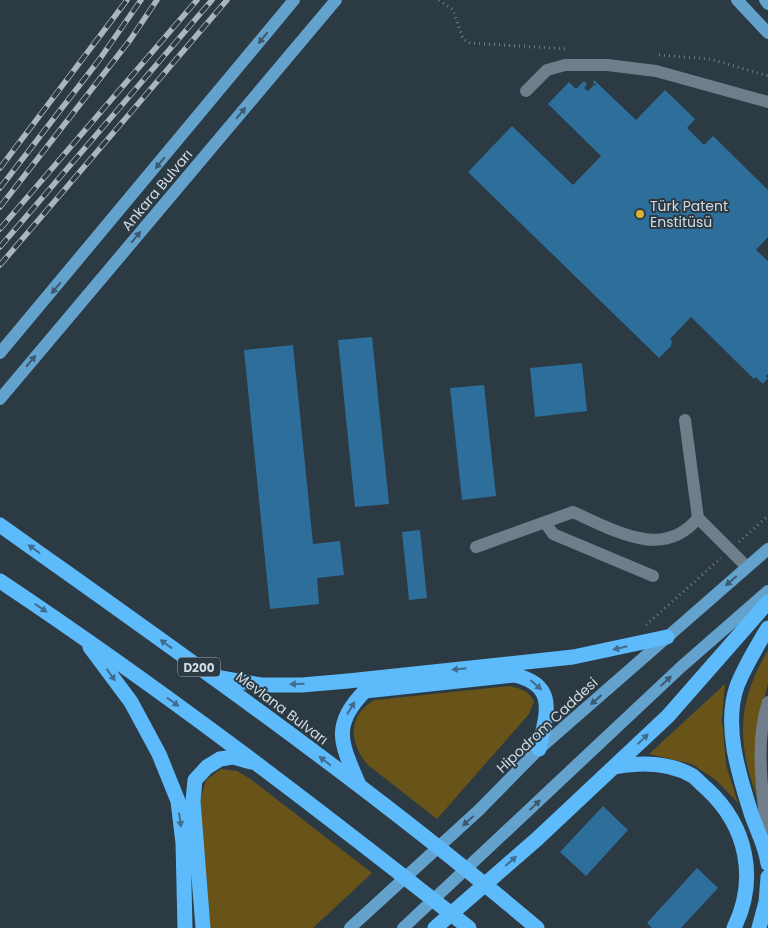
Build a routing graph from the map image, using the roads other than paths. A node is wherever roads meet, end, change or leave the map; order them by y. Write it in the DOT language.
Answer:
graph roads {
  1 [pos="294,0"];
  2 [pos="336,0"];
  3 [pos="737,0"];
  4 [pos="765,0"];
  5 [pos="768,4"];
  6 [pos="768,33"];
  7 [pos="526,91"];
  8 [pos="768,102"];
  9 [pos="0,353"];
  10 [pos="0,399"];
  11 [pos="685,420"];
  12 [pos="698,518"];
  13 [pos="545,522"];
  14 [pos="2,526"];
  15 [pos="476,547"];
  16 [pos="768,549"];
  17 [pos="747,567"];
  18 [pos="653,576"];
  19 [pos="0,581"];
  20 [pos="768,591"];
  21 [pos="768,602"];
  22 [pos="768,628"];
  23 [pos="82,636"];
  24 [pos="667,637"];
  25 [pos="212,676"];
  26 [pos="768,702"];
  27 [pos="539,750"];
  28 [pos="262,766"];
  29 [pos="615,767"];
  30 [pos="360,786"];
  31 [pos="768,856"];
  32 [pos="768,877"];
  33 [pos="185,928"];
  34 [pos="203,928"];
  35 [pos="350,928"];
  36 [pos="403,928"];
  37 [pos="435,928"];
  38 [pos="469,928"];
  39 [pos="537,928"];
  40 [pos="734,928"];
  41 [pos="759,928"];
  1 -- 9 [label="main road, Ankara Bulvarı, one-way"];
  10 -- 2 [label="main road, Ankara Bulvarı, one-way"];
  3 -- 6 [label="main road"];
  4 -- 5 [label="main road"];
  7 -- 8 [label="lane"];
  11 -- 12 [label="lane"];
  12 -- 13 [label="lane"];
  12 -- 17 [label="lane"];
  13 -- 15 [label="lane"];
  13 -- 18 [label="lane"];
  25 -- 14 [label="highway, Mevlana Bulvarı / D200, one-way"];
  16 -- 17 [label="main road, Hipodrom Caddesi"];
  17 -- 24 [label="main road, Hipodrom Caddesi, one-way"];
  19 -- 23 [label="highway, one-way"];
  36 -- 20 [label="main road, one-way"];
  29 -- 21 [label="highway, one-way"];
  22 -- 31 [label="highway"];
  23 -- 28 [label="highway, one-way"];
  23 -- 33 [label="highway, one-way"];
  24 -- 25 [label="highway, one-way"];
  24 -- 27 [label="main road, Hipodrom Caddesi, one-way"];
  30 -- 25 [label="highway, Mevlana Bulvarı / D200, one-way"];
  26 -- 31 [label="lane"];
  30 -- 27 [label="highway, one-way"];
  27 -- 35 [label="main road, Hipodrom Caddesi, one-way"];
  28 -- 34 [label="highway"];
  28 -- 38 [label="highway"];
  37 -- 29 [label="highway, one-way"];
  29 -- 40 [label="highway"];
  30 -- 39 [label="highway, Mevlana Bulvarı / D200"];
  32 -- 41 [label="highway"];
}
